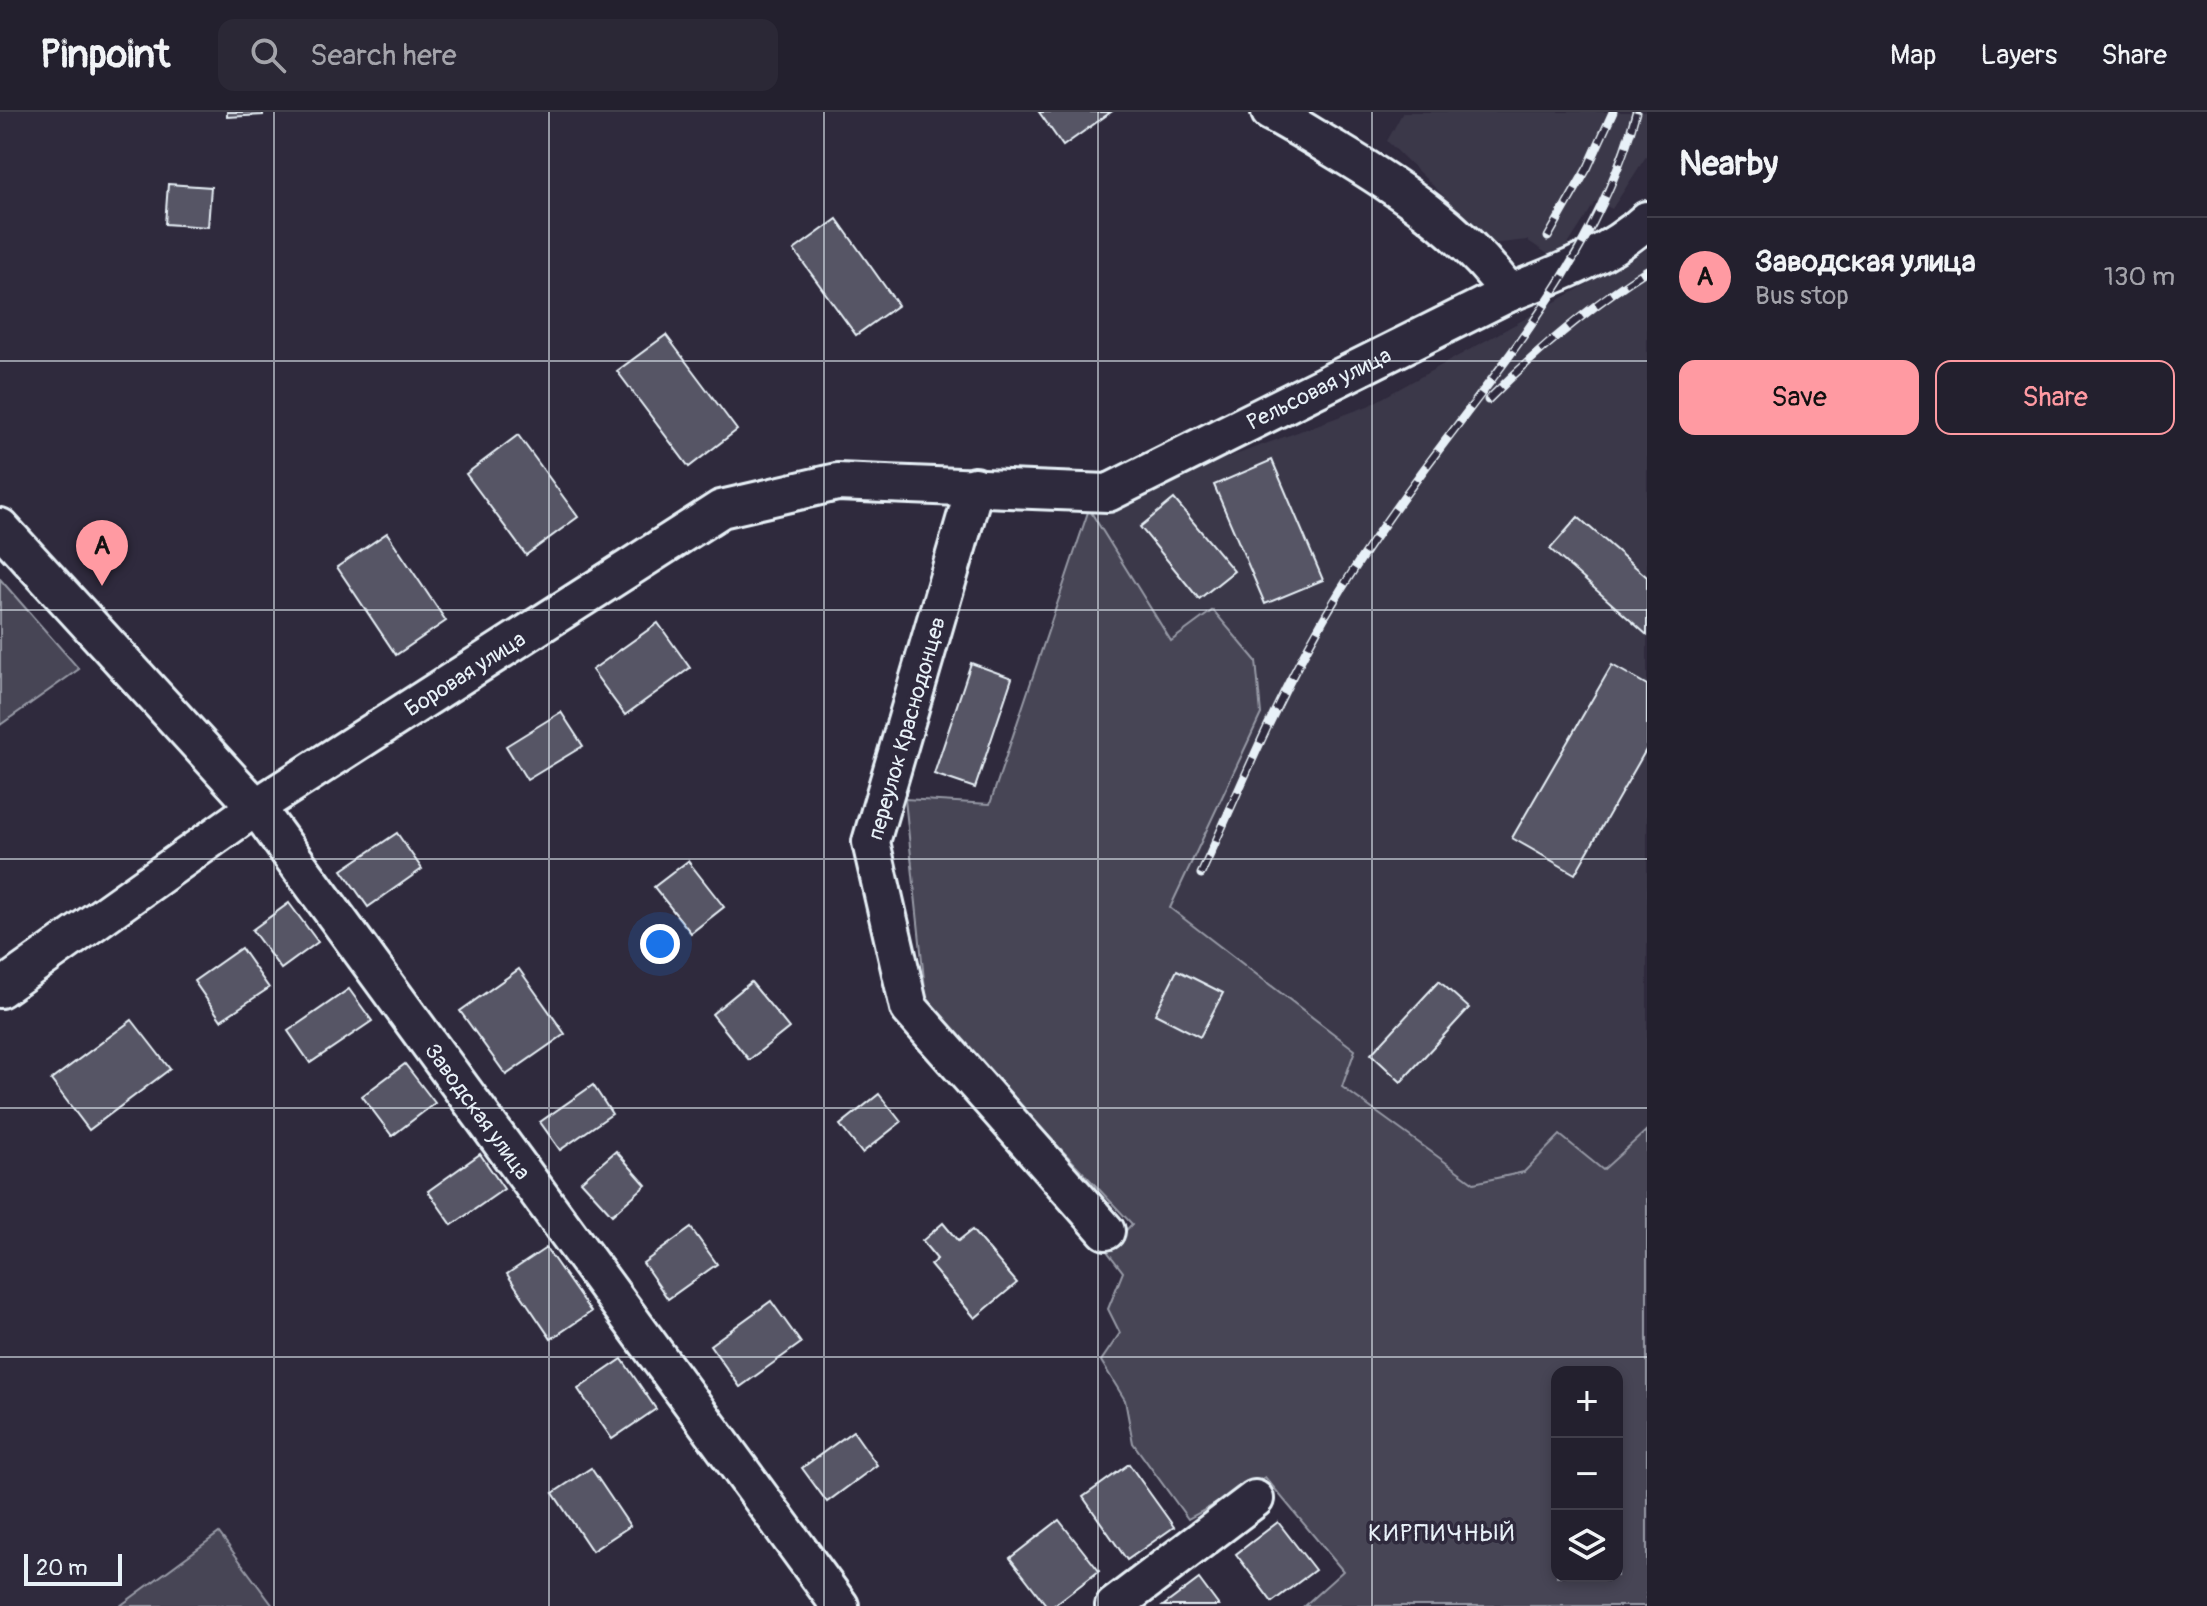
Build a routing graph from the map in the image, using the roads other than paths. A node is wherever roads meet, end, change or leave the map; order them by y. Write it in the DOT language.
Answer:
graph roads {
  1 [pos="1270,112"];
  2 [pos="1647,220"];
  3 [pos="1509,293"];
  4 [pos="975,486"];
  5 [pos="0,527"];
  6 [pos="256,807"];
  7 [pos="0,989"];
  8 [pos="1106,1231"];
  9 [pos="1255,1499"];
  10 [pos="840,1606"];
  11 [pos="1114,1606"];
  1 -- 3 [label="street"];
  2 -- 3 [label="street, Рельсовая улица"];
  3 -- 4 [label="street, Рельсовая улица"];
  4 -- 6 [label="street, Боровая улица"];
  4 -- 8 [label="street, переулок Краснодонцев"];
  5 -- 6 [label="street, Заводская улица"];
  6 -- 7 [label="street, Боровая улица"];
  6 -- 10 [label="street, Заводская улица"];
  9 -- 11 [label="street"];
}
